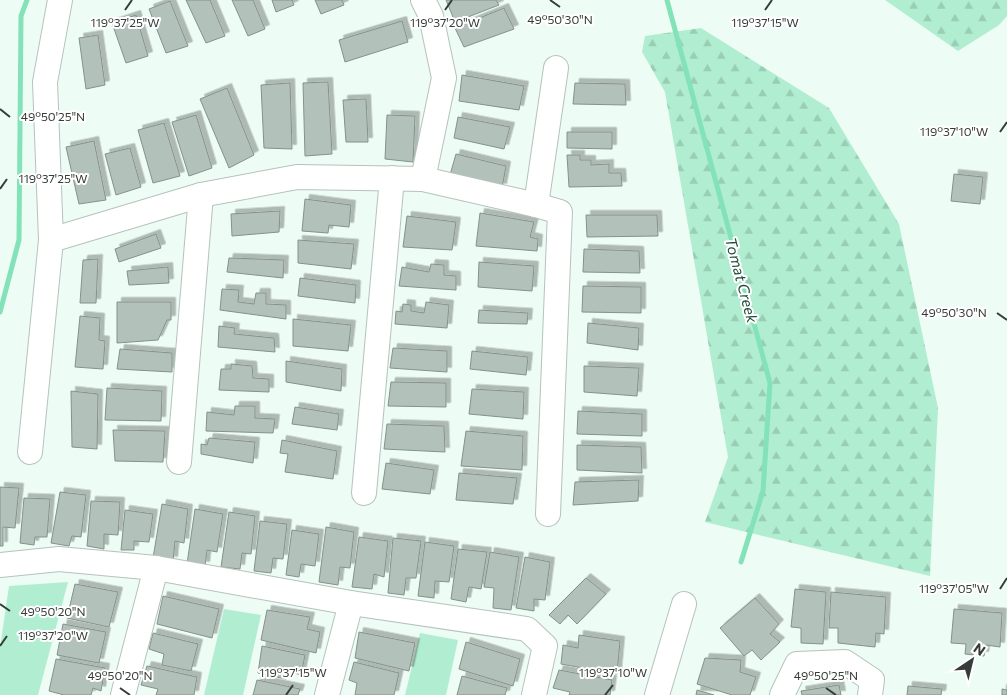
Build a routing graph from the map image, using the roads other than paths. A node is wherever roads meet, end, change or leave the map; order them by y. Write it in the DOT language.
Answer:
graph roads {
  1 [pos="60,0"];
  2 [pos="423,0"];
  3 [pos="556,68"];
  4 [pos="392,178"];
  5 [pos="423,179"];
  6 [pos="201,195"];
  7 [pos="536,205"];
  8 [pos="51,240"];
  9 [pos="30,452"];
  10 [pos="179,462"];
  11 [pos="364,493"];
  12 [pos="548,514"];
  13 [pos="0,565"];
  14 [pos="156,568"];
  15 [pos="351,603"];
  16 [pos="684,604"];
  17 [pos="124,695"];
  18 [pos="327,695"];
  19 [pos="534,695"];
  20 [pos="657,695"];
  21 [pos="782,695"];
  22 [pos="870,695"];
  1 -- 8 [label="street"];
  2 -- 5 [label="street"];
  3 -- 7 [label="street"];
  4 -- 5 [label="street"];
  4 -- 6 [label="street"];
  4 -- 11 [label="street"];
  5 -- 7 [label="street"];
  6 -- 8 [label="street"];
  6 -- 10 [label="street"];
  7 -- 12 [label="street"];
  8 -- 9 [label="street"];
  13 -- 14 [label="street"];
  14 -- 15 [label="street"];
  14 -- 17 [label="street"];
  15 -- 18 [label="street"];
  15 -- 19 [label="street"];
  16 -- 20 [label="street"];
  21 -- 22 [label="street"];
}
